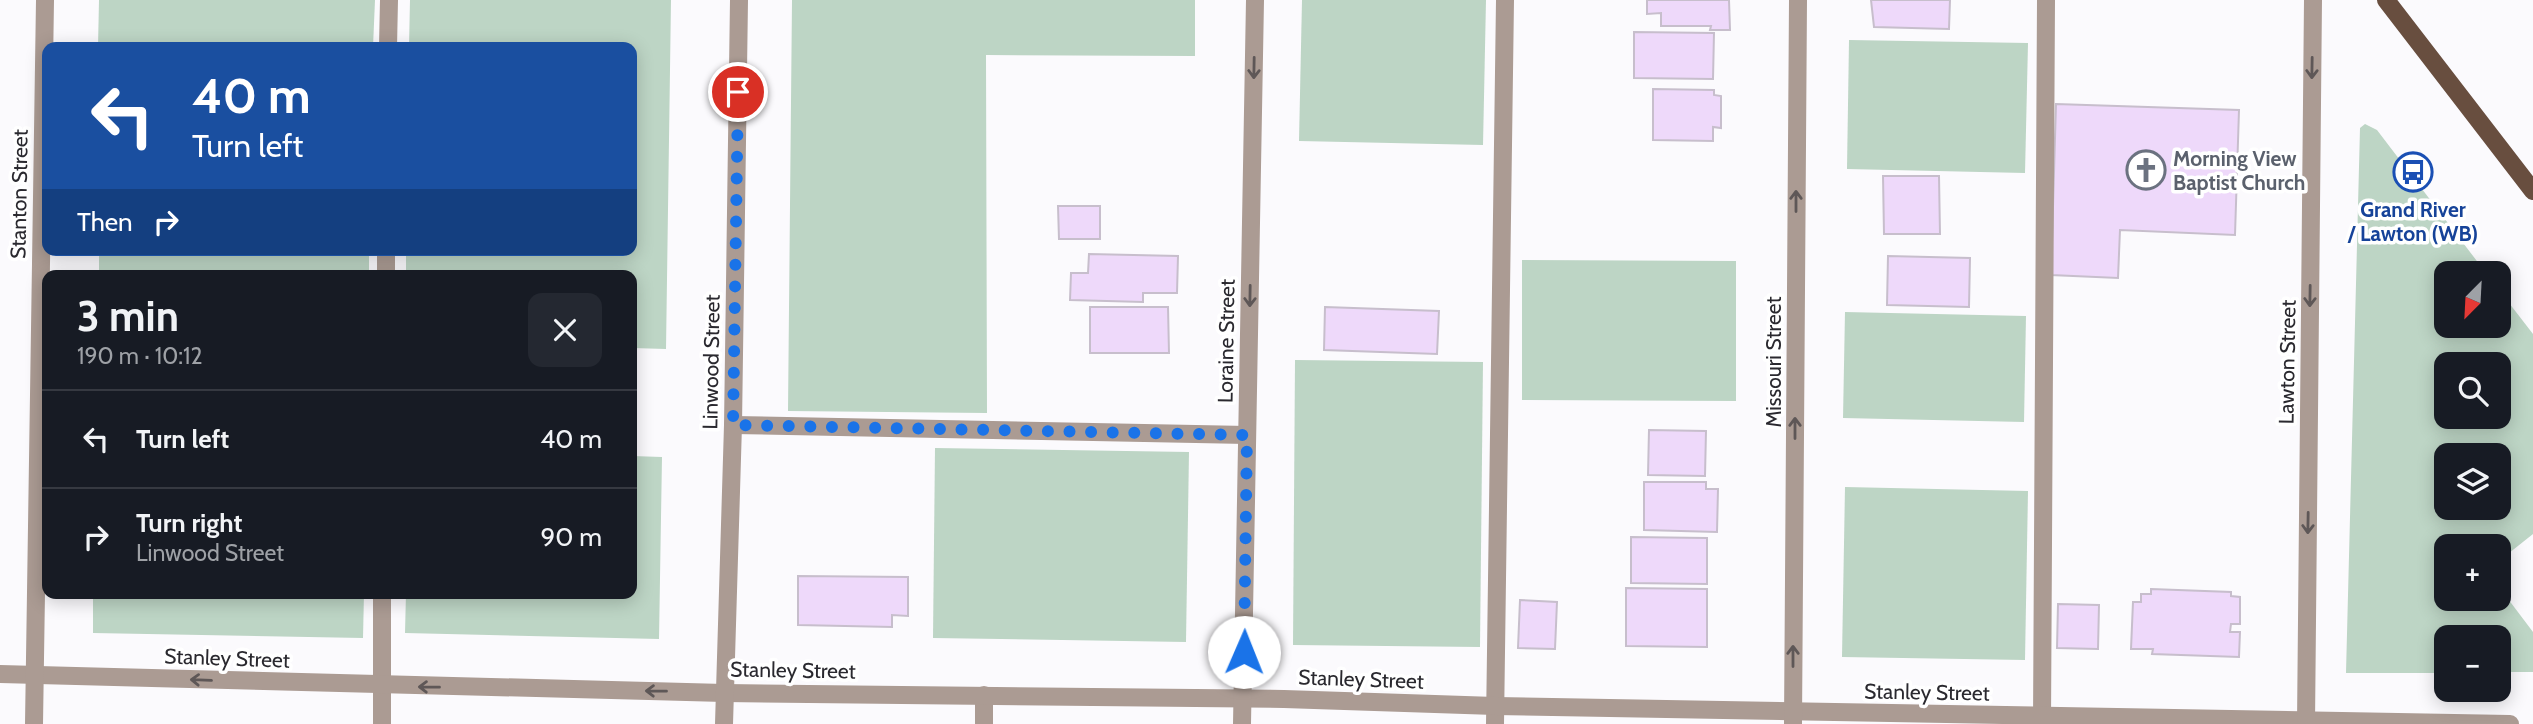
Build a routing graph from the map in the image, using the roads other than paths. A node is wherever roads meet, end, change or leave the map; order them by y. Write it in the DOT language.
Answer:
graph roads {
  1 [pos="45,0"];
  2 [pos="389,0"];
  3 [pos="739,0"];
  4 [pos="1255,0"];
  5 [pos="1505,0"];
  6 [pos="1798,0"];
  7 [pos="2046,0"];
  8 [pos="2313,0"];
  9 [pos="2386,0"];
  10 [pos="44,42"];
  11 [pos="388,42"];
  12 [pos="2533,191"];
  13 [pos="42,202"];
  14 [pos="733,425"];
  15 [pos="1247,435"];
  16 [pos="382,599"];
  17 [pos="0,674"];
  18 [pos="35,675"];
  19 [pos="382,686"];
  20 [pos="724,693"];
  21 [pos="984,695"];
  22 [pos="1242,699"];
  23 [pos="1495,715"];
  24 [pos="1793,718"];
  25 [pos="2042,720"];
  26 [pos="2306,722"];
  27 [pos="34,724"];
  28 [pos="382,724"];
  29 [pos="724,724"];
  30 [pos="984,724"];
  31 [pos="1241,724"];
  32 [pos="2510,724"];
  1 -- 10 [label="street, Stanton Street"];
  2 -- 11 [label="street"];
  3 -- 14 [label="street, Linwood Street"];
  4 -- 15 [label="street, Loraine Street, one-way"];
  5 -- 23 [label="street"];
  24 -- 6 [label="street, Missouri Street, one-way"];
  7 -- 25 [label="street"];
  8 -- 26 [label="street, Lawton Street, one-way"];
  9 -- 12 [label="main road"];
  13 -- 18 [label="street, Stanton Street"];
  14 -- 15 [label="street"];
  14 -- 20 [label="street, Linwood Street"];
  15 -- 22 [label="street, Loraine Street"];
  16 -- 19 [label="street"];
  17 -- 18 [label="street, Stanley Street"];
  19 -- 18 [label="street, Stanley Street, one-way"];
  18 -- 27 [label="street, Stanton Street"];
  20 -- 19 [label="street, Stanley Street, one-way"];
  19 -- 28 [label="street"];
  20 -- 21 [label="street, Stanley Street"];
  20 -- 29 [label="street, Linwood Street"];
  21 -- 22 [label="street, Stanley Street"];
  21 -- 30 [label="street"];
  22 -- 23 [label="street, Stanley Street"];
  22 -- 31 [label="street, Loraine Street"];
  23 -- 24 [label="street, Stanley Street"];
  24 -- 25 [label="street, Stanley Street"];
  25 -- 26 [label="street, Stanley Street"];
  26 -- 32 [label="street, Stanley Street"];
}
